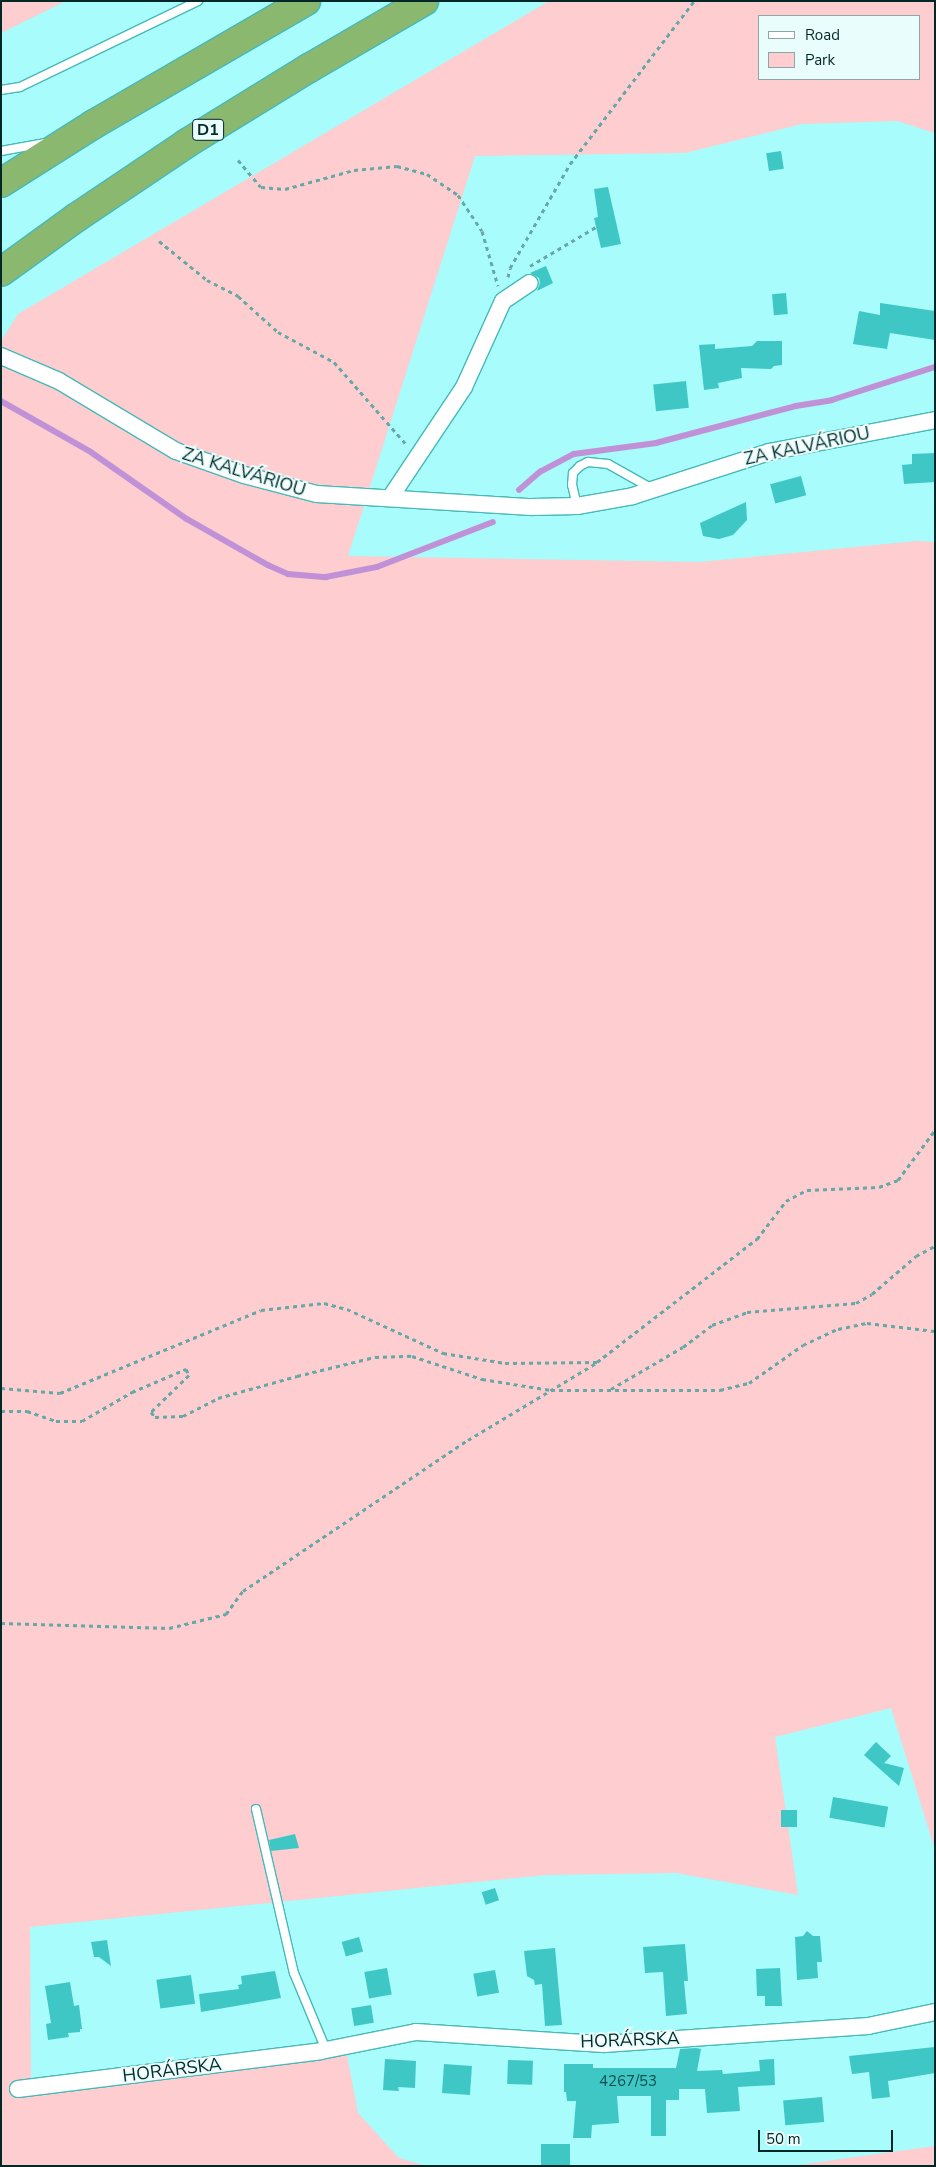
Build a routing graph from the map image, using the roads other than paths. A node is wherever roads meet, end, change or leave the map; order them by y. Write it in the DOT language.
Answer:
graph roads {
  1 [pos="198,1"];
  2 [pos="306,1"];
  3 [pos="424,1"];
  4 [pos="1,90"];
  5 [pos="70,139"];
  6 [pos="1,151"];
  7 [pos="1,183"];
  8 [pos="1,272"];
  9 [pos="530,283"];
  10 [pos="1,356"];
  11 [pos="935,420"];
  12 [pos="653,489"];
  13 [pos="390,498"];
  14 [pos="577,506"];
  15 [pos="256,1809"];
  16 [pos="935,2012"];
  17 [pos="326,2050"];
  18 [pos="18,2089"];
  1 -- 4 [label="lane"];
  2 -- 5 [label="highway"];
  3 -- 8 [label="highway, D1"];
  5 -- 6 [label="lane"];
  5 -- 7 [label="highway"];
  9 -- 13 [label="street"];
  10 -- 13 [label="street, ZA KALVÁRIOU"];
  11 -- 12 [label="street, ZA KALVÁRIOU"];
  12 -- 14 [label="street, ZA KALVÁRIOU"];
  12 -- 14 [label="lane"];
  13 -- 14 [label="street, ZA KALVÁRIOU"];
  15 -- 17 [label="lane"];
  16 -- 17 [label="street, HORÁRSKA"];
  17 -- 18 [label="street, HORÁRSKA"];
}
